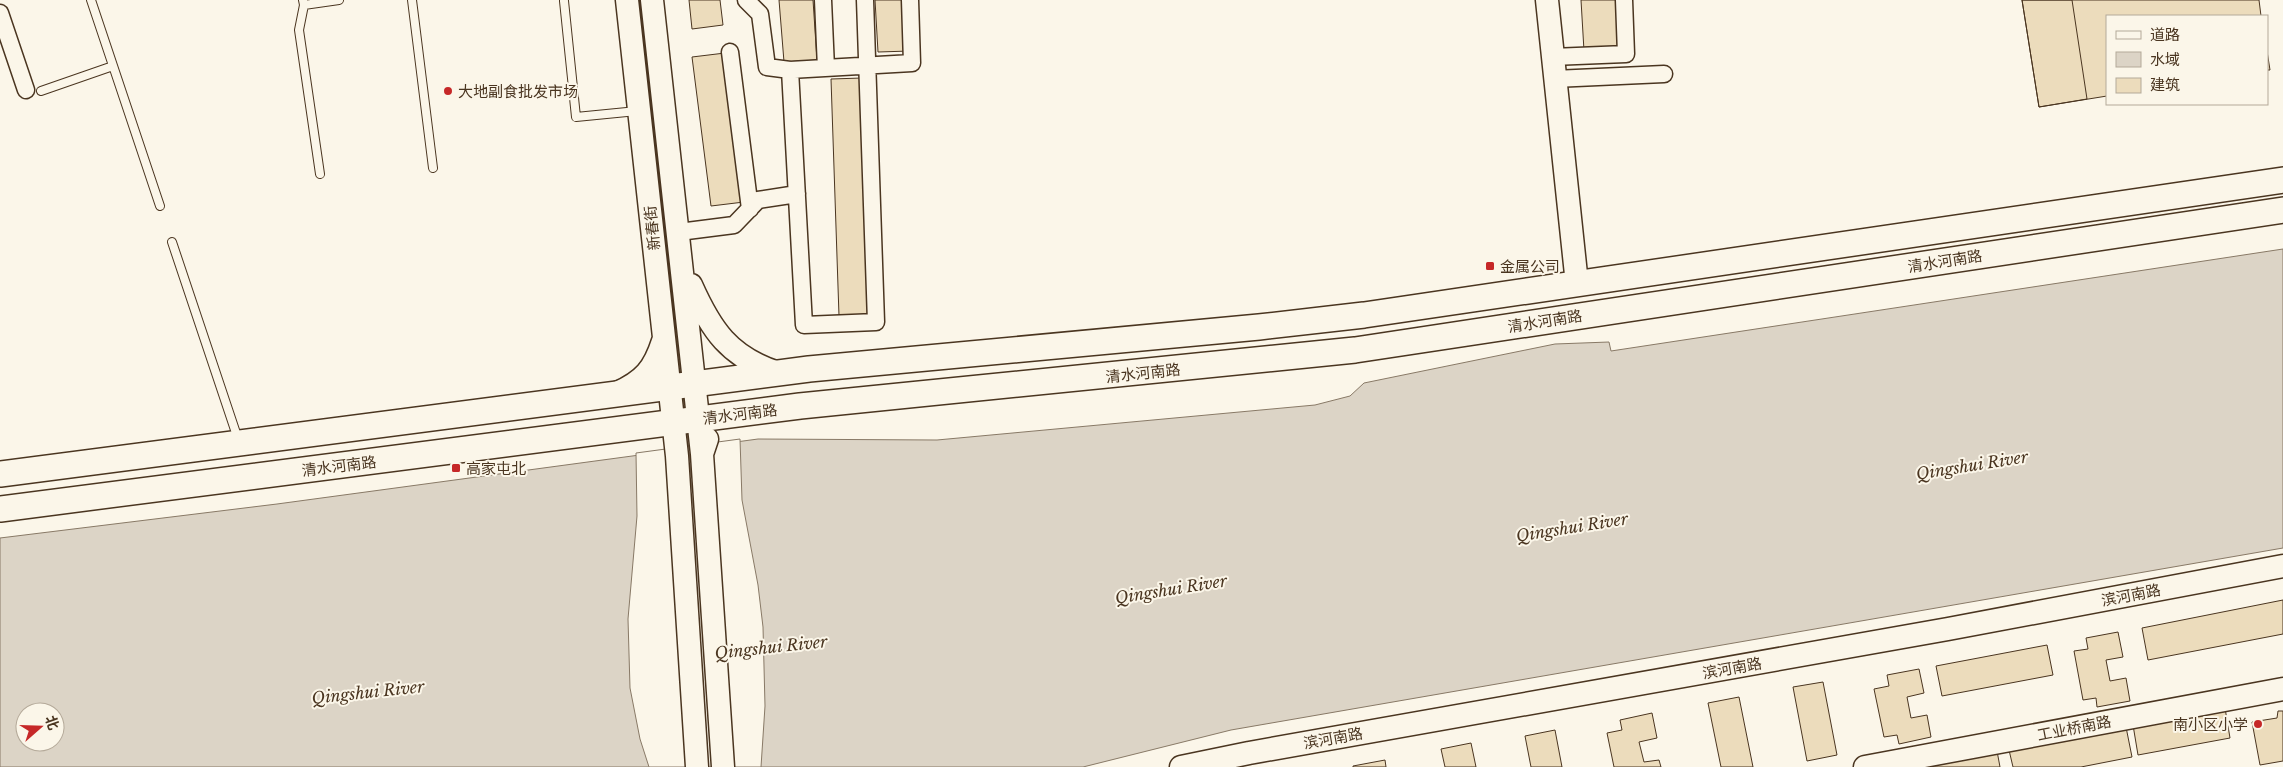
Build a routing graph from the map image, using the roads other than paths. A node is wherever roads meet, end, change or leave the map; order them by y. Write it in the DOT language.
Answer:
graph roads {
  1 [pos="91,0"];
  2 [pos="339,0"];
  3 [pos="412,0"];
  4 [pos="627,0"];
  5 [pos="652,0"];
  6 [pos="746,0"];
  7 [pos="822,0"];
  8 [pos="865,0"];
  9 [pos="910,0"];
  10 [pos="1547,0"];
  11 [pos="1624,0"];
  12 [pos="564,1"];
  13 [pos="303,2"];
  14 [pos="0,14"];
  15 [pos="730,52"];
  16 [pos="1552,57"];
  17 [pos="113,66"];
  18 [pos="868,66"];
  19 [pos="826,68"];
  20 [pos="790,70"];
  21 [pos="1664,74"];
  22 [pos="1554,79"];
  23 [pos="34,90"];
  24 [pos="639,111"];
  25 [pos="433,168"];
  26 [pos="320,174"];
  27 [pos="2283,180"];
  28 [pos="797,194"];
  29 [pos="160,206"];
  30 [pos="750,209"];
  31 [pos="2283,210"];
  32 [pos="679,232"];
  33 [pos="172,242"];
  34 [pos="683,266"];
  35 [pos="1577,284"];
  36 [pos="664,340"];
  37 [pos="778,373"];
  38 [pos="696,384"];
  39 [pos="669,387"];
  40 [pos="614,394"];
  41 [pos="735,415"];
  42 [pos="699,420"];
  43 [pos="673,423"];
  44 [pos="640,428"];
  45 [pos="239,443"];
  46 [pos="702,454"];
  47 [pos="677,456"];
  48 [pos="0,474"];
  49 [pos="0,509"];
  50 [pos="2283,566"];
  51 [pos="2283,578"];
  52 [pos="2283,689"];
  53 [pos="697,767"];
  54 [pos="723,767"];
  55 [pos="1181,767"];
  56 [pos="1243,767"];
  57 [pos="1865,767"];
  1 -- 17 [label="lane"];
  2 -- 13 [label="lane"];
  3 -- 25 [label="lane"];
  4 -- 24 [label="main road, 新春街"];
  5 -- 32 [label="main road, 新春街"];
  6 -- 20 [label="street"];
  7 -- 19 [label="street"];
  8 -- 18 [label="street"];
  9 -- 18 [label="street"];
  10 -- 16 [label="main road"];
  11 -- 16 [label="street"];
  12 -- 24 [label="lane"];
  13 -- 26 [label="lane"];
  14 -- 23 [label="street"];
  15 -- 30 [label="street"];
  16 -- 22 [label="main road"];
  17 -- 23 [label="lane"];
  17 -- 29 [label="lane"];
  18 -- 19 [label="street"];
  18 -- 28 [label="street"];
  19 -- 20 [label="street"];
  20 -- 28 [label="street"];
  21 -- 22 [label="street"];
  22 -- 35 [label="main road"];
  24 -- 36 [label="main road, 新春街"];
  27 -- 35 [label="main road, 清水河南路"];
  28 -- 30 [label="street"];
  30 -- 32 [label="street"];
  31 -- 41 [label="main road, 清水河南路"];
  32 -- 34 [label="main road, 新春街"];
  33 -- 45 [label="lane"];
  34 -- 37 [label="main road"];
  34 -- 38 [label="main road, 新春街"];
  35 -- 37 [label="main road, 清水河南路"];
  36 -- 39 [label="main road, 新春街"];
  36 -- 40 [label="main road"];
  37 -- 38 [label="main road, 清水河南路"];
  38 -- 39 [label="main road, 清水河南路"];
  38 -- 42 [label="main road, 新春街"];
  39 -- 40 [label="main road, 清水河南路"];
  39 -- 43 [label="main road, 新春街"];
  40 -- 45 [label="main road, 清水河南路"];
  41 -- 42 [label="main road, 清水河南路"];
  41 -- 46 [label="main road"];
  42 -- 43 [label="main road, 清水河南路"];
  42 -- 46 [label="main road, 新春街"];
  43 -- 44 [label="main road, 清水河南路"];
  43 -- 47 [label="main road, 新春街"];
  44 -- 47 [label="main road"];
  44 -- 49 [label="main road, 清水河南路"];
  45 -- 48 [label="main road, 清水河南路"];
  46 -- 54 [label="main road, 新春街"];
  47 -- 53 [label="main road, 新春街"];
  50 -- 55 [label="main road, 滨河南路"];
  51 -- 56 [label="main road, 滨河南路"];
  52 -- 57 [label="main road, 工业桥南路"];
}
